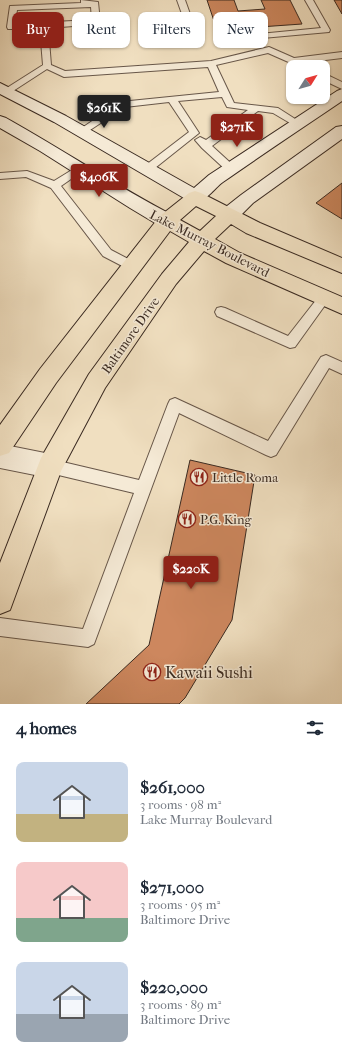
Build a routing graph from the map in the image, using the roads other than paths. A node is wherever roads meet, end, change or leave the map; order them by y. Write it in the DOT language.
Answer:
graph roads {
  1 [pos="181,0"];
  2 [pos="309,0"];
  3 [pos="85,2"];
  4 [pos="13,12"];
  5 [pos="185,12"];
  6 [pos="12,18"];
  7 [pos="64,24"];
  8 [pos="12,27"];
  9 [pos="268,35"];
  10 [pos="46,48"];
  11 [pos="342,55"];
  12 [pos="291,60"];
  13 [pos="301,60"];
  14 [pos="211,64"];
  15 [pos="47,66"];
  16 [pos="330,80"];
  17 [pos="342,86"];
  18 [pos="3,89"];
  19 [pos="225,94"];
  20 [pos="342,94"];
  21 [pos="172,99"];
  22 [pos="256,108"];
  23 [pos="2,124"];
  24 [pos="298,124"];
  25 [pos="342,131"];
  26 [pos="81,132"];
  27 [pos="194,133"];
  28 [pos="205,146"];
  29 [pos="80,168"];
  30 [pos="231,169"];
  31 [pos="146,170"];
  32 [pos="0,176"];
  33 [pos="55,185"];
  34 [pos="195,197"];
  35 [pos="229,215"];
  36 [pos="167,221"];
  37 [pos="202,240"];
  38 [pos="132,266"];
  39 [pos="342,266"];
  40 [pos="324,298"];
  41 [pos="342,306"];
  42 [pos="221,312"];
  43 [pos="342,368"];
  44 [pos="0,445"];
  45 [pos="0,456"];
  46 [pos="50,466"];
  47 [pos="143,488"];
  48 [pos="0,600"];
  49 [pos="0,627"];
  1 -- 5 [label="lane"];
  2 -- 9 [label="lane"];
  3 -- 4 [label="lane"];
  3 -- 7 [label="lane"];
  6 -- 8 [label="lane"];
  10 -- 15 [label="lane"];
  11 -- 13 [label="lane"];
  12 -- 14 [label="lane"];
  14 -- 15 [label="lane"];
  14 -- 19 [label="lane"];
  15 -- 18 [label="lane"];
  16 -- 17 [label="lane"];
  18 -- 26 [label="main road"];
  19 -- 21 [label="lane"];
  19 -- 22 [label="lane"];
  20 -- 24 [label="main road"];
  21 -- 26 [label="lane"];
  21 -- 27 [label="lane"];
  22 -- 24 [label="lane"];
  22 -- 28 [label="lane"];
  23 -- 29 [label="main road, Lake Murray Boulevard"];
  24 -- 30 [label="main road"];
  25 -- 35 [label="main road, Baltimore Drive"];
  26 -- 31 [label="main road"];
  27 -- 28 [label="lane"];
  27 -- 31 [label="lane"];
  28 -- 30 [label="lane"];
  29 -- 33 [label="lane"];
  29 -- 36 [label="main road, Lake Murray Boulevard"];
  30 -- 34 [label="main road"];
  31 -- 34 [label="main road"];
  32 -- 33 [label="lane"];
  33 -- 38 [label="lane"];
  34 -- 35 [label="main road"];
  34 -- 36 [label="main road"];
  35 -- 37 [label="main road, Baltimore Drive"];
  35 -- 39 [label="main road"];
  36 -- 37 [label="main road, Lake Murray Boulevard"];
  36 -- 38 [label="main road"];
  37 -- 40 [label="main road, Lake Murray Boulevard"];
  37 -- 46 [label="main road, Baltimore Drive"];
  38 -- 44 [label="main road"];
  40 -- 41 [label="main road, Lake Murray Boulevard"];
  40 -- 42 [label="lane"];
  43 -- 47 [label="lane"];
  45 -- 46 [label="main road"];
  46 -- 47 [label="lane"];
  46 -- 48 [label="main road, Baltimore Drive"];
  47 -- 49 [label="lane"];
}
